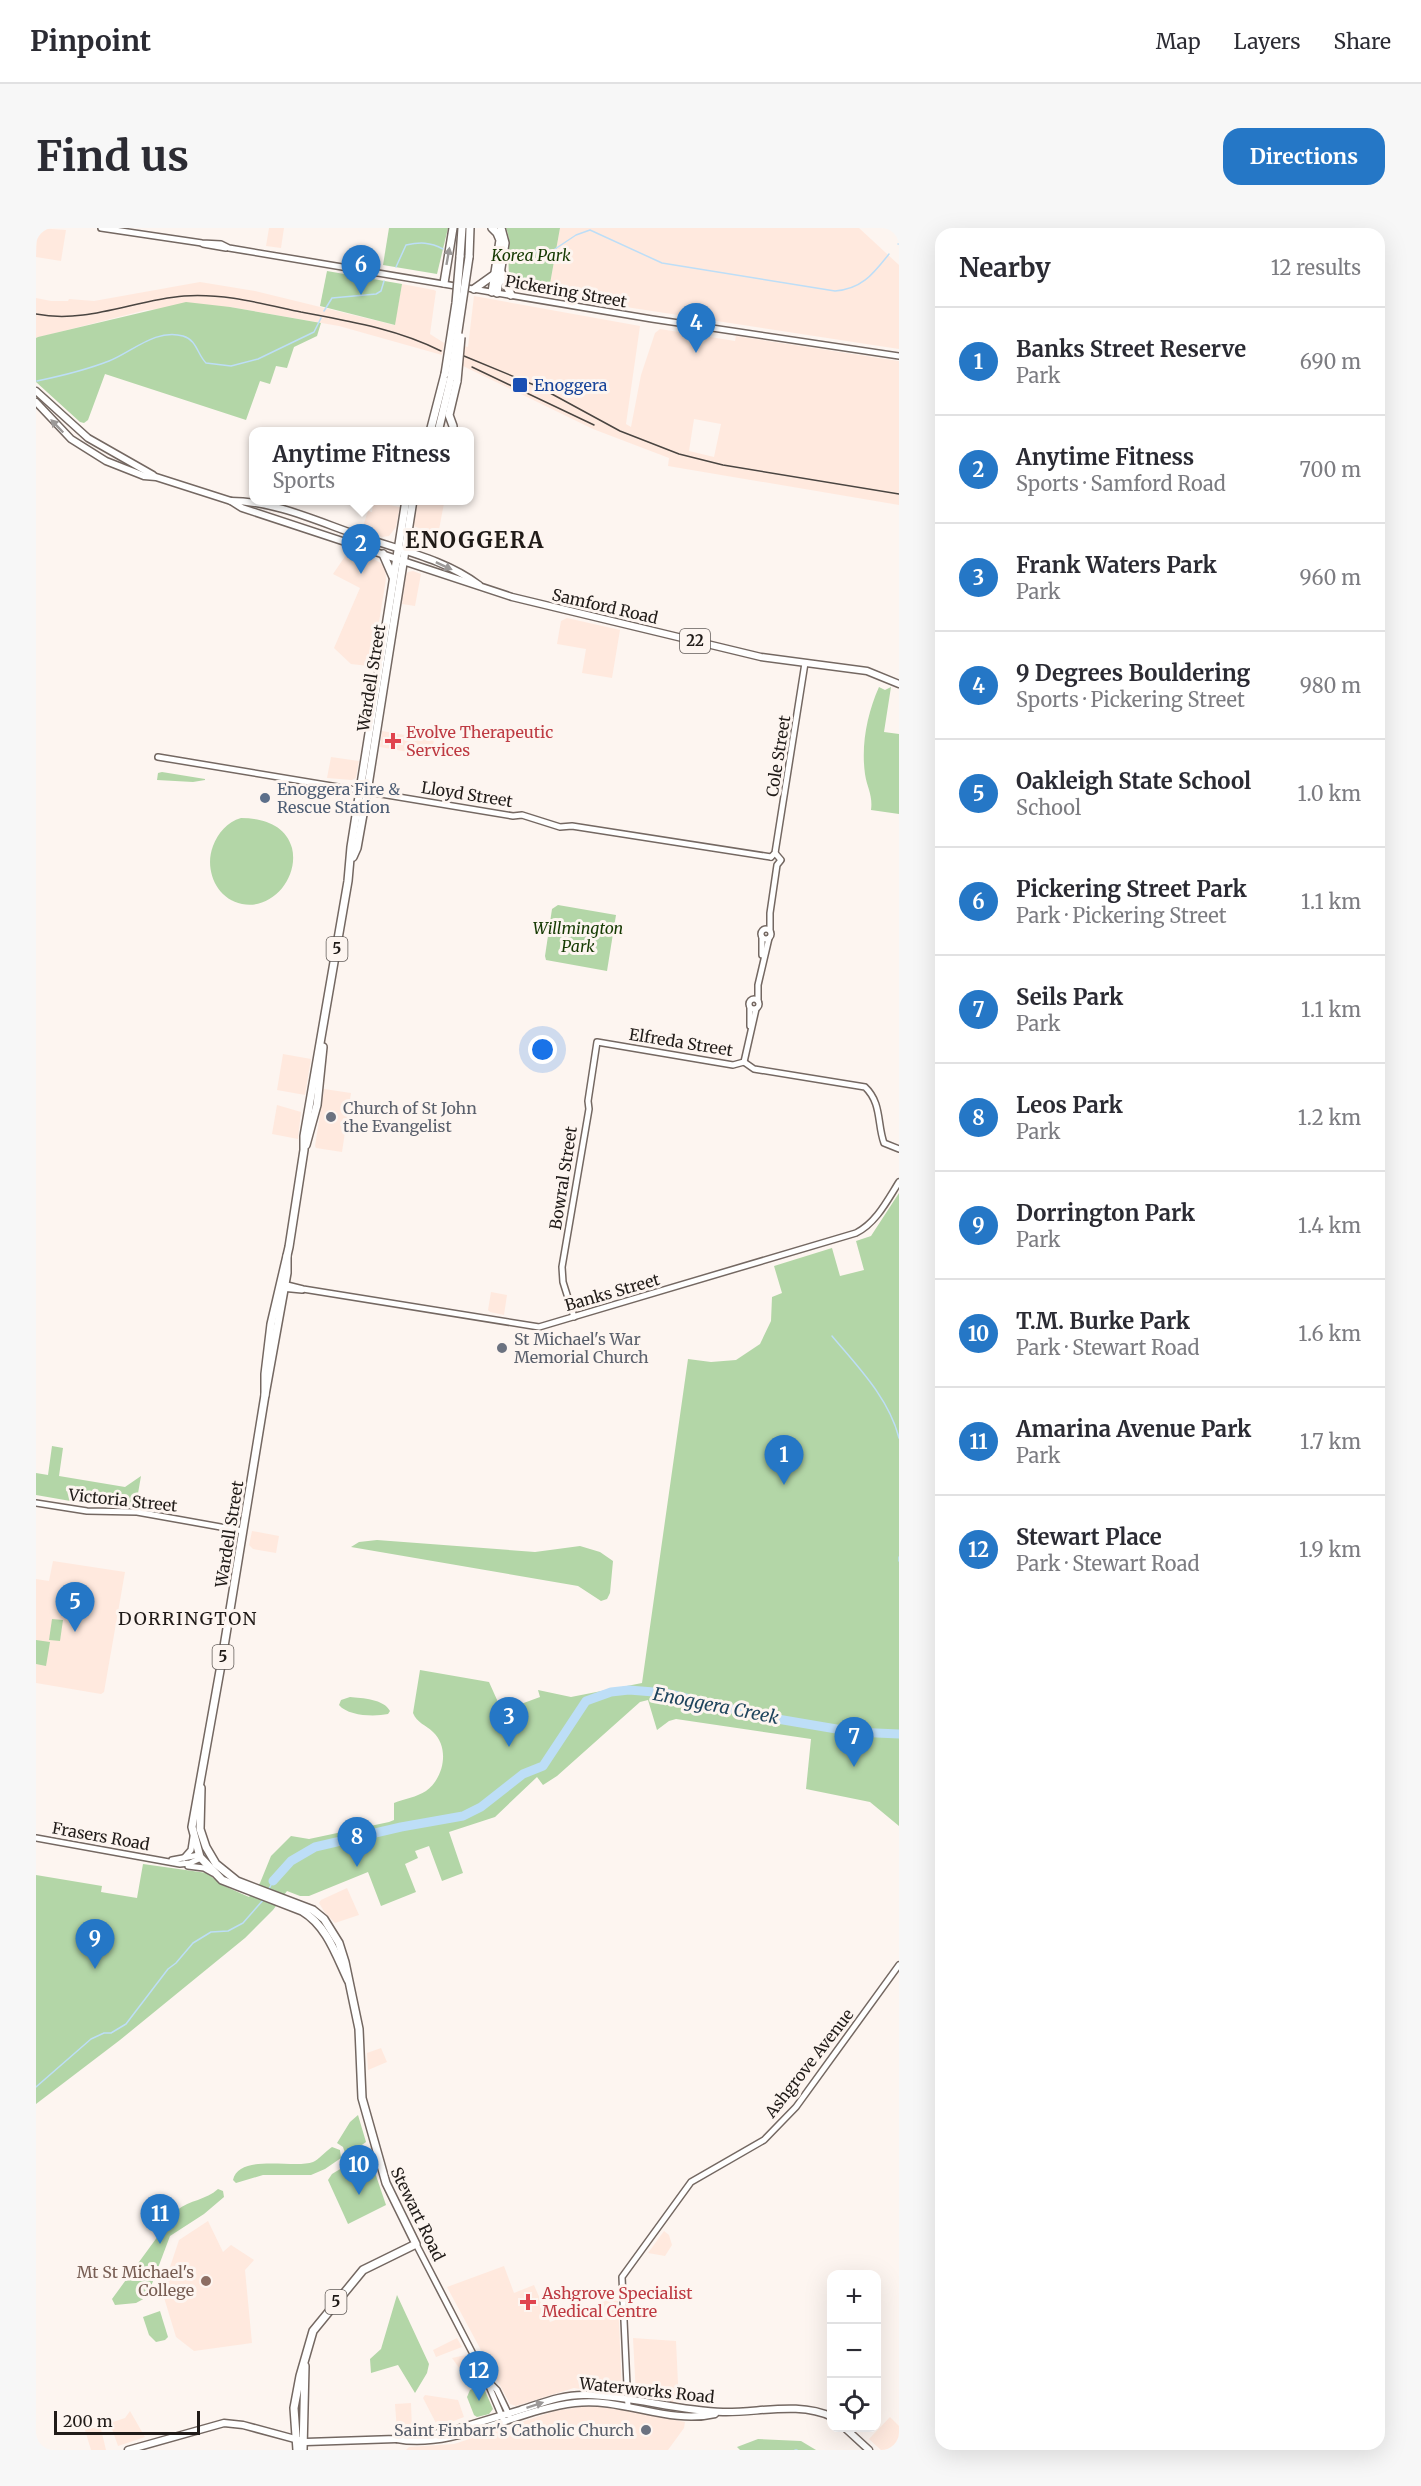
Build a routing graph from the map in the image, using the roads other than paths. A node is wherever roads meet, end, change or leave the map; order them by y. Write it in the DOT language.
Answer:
graph roads {
  1 [pos="101,228"];
  2 [pos="453,228"];
  3 [pos="462,228"];
  4 [pos="470,228"];
  5 [pos="478,228"];
  6 [pos="492,228"];
  7 [pos="501,228"];
  8 [pos="470,236"];
  9 [pos="498,273"];
  10 [pos="444,283"];
  11 [pos="474,289"];
  12 [pos="495,292"];
  13 [pos="511,295"];
  14 [pos="899,356"];
  15 [pos="451,378"];
  16 [pos="36,392"];
  17 [pos="36,402"];
  18 [pos="453,426"];
  19 [pos="432,427"];
  20 [pos="439,427"];
  21 [pos="156,477"];
  22 [pos="231,501"];
  23 [pos="249,502"];
  24 [pos="260,505"];
  25 [pos="406,505"];
  26 [pos="412,505"];
  27 [pos="401,550"];
  28 [pos="383,554"];
  29 [pos="400,560"];
  30 [pos="393,577"];
  31 [pos="482,587"];
  32 [pos="805,663"];
  33 [pos="899,684"];
  34 [pos="158,757"];
  35 [pos="364,791"];
  36 [pos="773,855"];
  37 [pos="777,865"];
  38 [pos="597,1042"];
  39 [pos="744,1062"];
  40 [pos="899,1149"];
  41 [pos="899,1182"];
  42 [pos="282,1286"];
  43 [pos="574,1317"];
  44 [pos="36,1503"];
  45 [pos="243,1531"];
  46 [pos="200,1783"];
  47 [pos="36,1838"];
  48 [pos="193,1838"];
  49 [pos="208,1852"];
  50 [pos="200,1856"];
  51 [pos="162,1860"];
  52 [pos="174,1860"];
  53 [pos="180,1864"];
  54 [pos="215,1874"];
  55 [pos="248,1888"];
  56 [pos="899,1965"];
  57 [pos="416,2244"];
  58 [pos="628,2404"];
  59 [pos="827,2416"];
  60 [pos="506,2418"];
  61 [pos="850,2432"];
  62 [pos="299,2441"];
  63 [pos="128,2450"];
  64 [pos="297,2450"];
  65 [pos="303,2450"];
  66 [pos="870,2450"];
  1 -- 10 [label="main road, Pickering Street"];
  10 -- 2 [label="highway, one-way"];
  3 -- 15 [label="highway, bridge"];
  4 -- 8 [label="highway"];
  5 -- 8 [label="highway"];
  6 -- 9 [label="highway"];
  7 -- 9 [label="highway"];
  8 -- 15 [label="highway, bridge"];
  9 -- 11 [label="highway"];
  9 -- 12 [label="highway"];
  9 -- 13 [label="highway"];
  10 -- 11 [label="main road, Pickering Street"];
  11 -- 12 [label="main road, Pickering Street"];
  12 -- 13 [label="main road, Pickering Street"];
  13 -- 14 [label="main road, Pickering Street"];
  15 -- 18 [label="highway"];
  15 -- 19 [label="highway"];
  15 -- 20 [label="highway"];
  16 -- 21 [label="main road, Samford Road / 22"];
  21 -- 17 [label="main road, Samford Road / 22, one-way"];
  21 -- 22 [label="main road, Samford Road / 22"];
  22 -- 23 [label="main road, Samford Road / 22"];
  22 -- 28 [label="main road, Samford Road / 22"];
  24 -- 27 [label="main road, Samford Road / 22"];
  25 -- 27 [label="highway, Wardell Street / 5"];
  26 -- 27 [label="highway, Wardell Street / 5"];
  27 -- 29 [label="highway, Wardell Street / 5"];
  27 -- 31 [label="main road, Samford Road / 22, one-way"];
  28 -- 29 [label="main road, Samford Road / 22"];
  28 -- 30 [label="highway"];
  29 -- 30 [label="highway, Wardell Street / 5"];
  29 -- 31 [label="main road, Samford Road / 22"];
  29 -- 35 [label="highway, Wardell Street / 5"];
  30 -- 35 [label="highway, Wardell Street / 5"];
  31 -- 32 [label="main road, Samford Road / 22"];
  32 -- 33 [label="main road, Samford Road / 22"];
  32 -- 36 [label="main road, Cole Street"];
  34 -- 35 [label="main road, Lloyd Street"];
  35 -- 36 [label="main road, Lloyd Street"];
  35 -- 42 [label="highway, Wardell Street / 5"];
  36 -- 37 [label="main road"];
  36 -- 37 [label="main road, Cole Street"];
  37 -- 39 [label="main road, Cole Street"];
  38 -- 39 [label="main road, Elfreda Street"];
  38 -- 43 [label="main road, Bowral Street"];
  39 -- 40 [label="main road, Elfreda Street"];
  41 -- 43 [label="main road, Banks Street"];
  42 -- 43 [label="main road, Banks Street"];
  42 -- 45 [label="highway, Wardell Street / 5"];
  44 -- 45 [label="main road, Victoria Street"];
  45 -- 46 [label="highway, Wardell Street / 5"];
  46 -- 48 [label="highway, Wardell Street / 5"];
  46 -- 49 [label="highway, Wardell Street / 5"];
  47 -- 51 [label="main road, Frasers Road"];
  48 -- 50 [label="highway, Wardell Street / 5"];
  48 -- 52 [label="main road"];
  49 -- 50 [label="highway"];
  49 -- 55 [label="highway, Stewart Road / 5"];
  50 -- 52 [label="main road, Frasers Road"];
  50 -- 53 [label="main road, Frasers Road"];
  50 -- 54 [label="highway, Stewart Road / 5"];
  51 -- 52 [label="main road, Frasers Road"];
  51 -- 53 [label="main road, Frasers Road"];
  53 -- 54 [label="main road"];
  54 -- 55 [label="highway, Stewart Road / 5"];
  55 -- 57 [label="highway, Stewart Road / 5"];
  56 -- 58 [label="main road, Ashgrove Avenue"];
  57 -- 60 [label="main road, Stewart Road"];
  57 -- 62 [label="highway, 5"];
  58 -- 59 [label="main road, Waterworks Road"];
  58 -- 60 [label="main road, Waterworks Road"];
  60 -- 62 [label="main road, Waterworks Road"];
  61 -- 66 [label="main road"];
  62 -- 63 [label="main road, Waterworks Road"];
  62 -- 64 [label="highway, 5"];
  62 -- 65 [label="highway, 5"];
}
